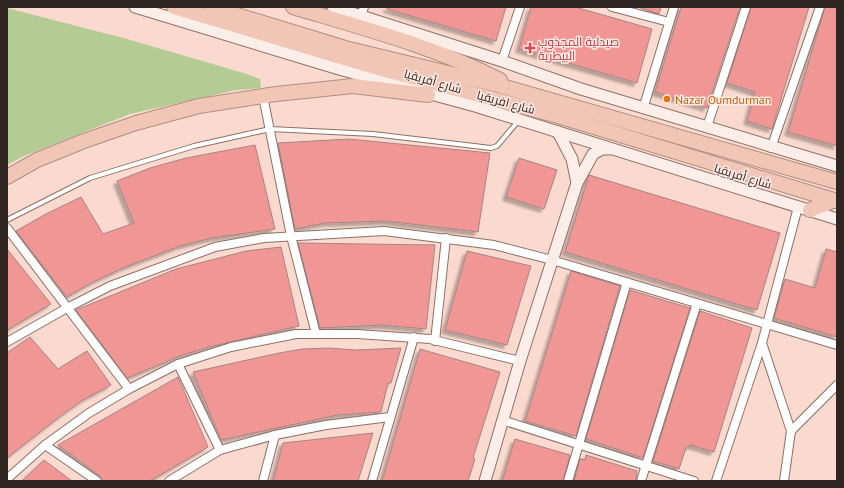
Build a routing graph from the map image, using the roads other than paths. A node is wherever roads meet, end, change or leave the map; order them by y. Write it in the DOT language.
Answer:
graph roads {
  1 [pos="135,7"];
  2 [pos="174,7"];
  3 [pos="293,7"];
  4 [pos="333,7"];
  5 [pos="520,7"];
  6 [pos="612,7"];
  7 [pos="674,7"];
  8 [pos="746,7"];
  9 [pos="820,7"];
  10 [pos="363,12"];
  11 [pos="218,13"];
  12 [pos="669,22"];
  13 [pos="502,62"];
  14 [pos="528,94"];
  15 [pos="428,95"];
  16 [pos="263,96"];
  17 [pos="643,109"];
  18 [pos="520,120"];
  19 [pos="708,127"];
  20 [pos="270,129"];
  21 [pos="558,132"];
  22 [pos="771,148"];
  23 [pos="613,149"];
  24 [pos="837,166"];
  25 [pos="7,177"];
  26 [pos="577,182"];
  27 [pos="837,182"];
  28 [pos="836,201"];
  29 [pos="804,209"];
  30 [pos="837,218"];
  31 [pos="7,220"];
  32 [pos="7,228"];
  33 [pos="291,236"];
  34 [pos="446,238"];
  35 [pos="552,260"];
  36 [pos="627,282"];
  37 [pos="697,303"];
  38 [pos="67,308"];
  39 [pos="766,324"];
  40 [pos="316,334"];
  41 [pos="414,337"];
  42 [pos="435,341"];
  43 [pos="7,342"];
  44 [pos="762,343"];
  45 [pos="837,345"];
  46 [pos="520,361"];
  47 [pos="178,364"];
  48 [pos="837,385"];
  49 [pos="129,389"];
  50 [pos="390,418"];
  51 [pos="502,420"];
  52 [pos="791,431"];
  53 [pos="275,435"];
  54 [pos="578,444"];
  55 [pos="45,445"];
  56 [pos="220,450"];
  57 [pos="645,466"];
  58 [pos="7,479"];
  59 [pos="97,481"];
  60 [pos="169,481"];
  61 [pos="263,481"];
  62 [pos="372,481"];
  63 [pos="485,481"];
  64 [pos="568,481"];
  65 [pos="641,481"];
  66 [pos="694,481"];
  67 [pos="716,481"];
  68 [pos="784,481"];
  1 -- 15 [label="street, شارع أفريقيا"];
  2 -- 11 [label="highway, شارع افريقيا"];
  3 -- 14 [label="highway"];
  4 -- 10 [label="street"];
  5 -- 13 [label="street"];
  6 -- 12 [label="street"];
  7 -- 12 [label="street"];
  8 -- 19 [label="street"];
  9 -- 22 [label="street"];
  10 -- 13 [label="street"];
  11 -- 14 [label="highway, شارع افريقيا"];
  11 -- 28 [label="highway, شارع افريقيا"];
  12 -- 17 [label="street"];
  13 -- 17 [label="street"];
  14 -- 27 [label="highway, شارع افريقيا"];
  15 -- 16 [label="highway"];
  15 -- 18 [label="street, شارع أفريقيا"];
  16 -- 20 [label="street"];
  16 -- 25 [label="highway"];
  17 -- 19 [label="street"];
  18 -- 20 [label="lane"];
  18 -- 21 [label="street, شارع أفريقيا"];
  19 -- 22 [label="street"];
  20 -- 31 [label="lane"];
  20 -- 33 [label="street"];
  21 -- 23 [label="street, شارع أفريقيا"];
  21 -- 26 [label="street"];
  22 -- 24 [label="street"];
  23 -- 26 [label="street"];
  23 -- 29 [label="street, شارع أفريقيا"];
  26 -- 35 [label="street"];
  28 -- 29 [label="highway"];
  29 -- 30 [label="street, شارع أفريقيا"];
  29 -- 39 [label="street"];
  32 -- 38 [label="street"];
  33 -- 34 [label="street"];
  33 -- 38 [label="street"];
  33 -- 40 [label="street"];
  34 -- 35 [label="street"];
  34 -- 42 [label="street"];
  35 -- 36 [label="street"];
  35 -- 46 [label="street"];
  36 -- 37 [label="street"];
  36 -- 54 [label="street"];
  37 -- 39 [label="street"];
  37 -- 57 [label="street"];
  38 -- 43 [label="street"];
  38 -- 49 [label="street"];
  39 -- 44 [label="street"];
  39 -- 45 [label="street"];
  40 -- 41 [label="street"];
  40 -- 47 [label="street"];
  41 -- 42 [label="street"];
  41 -- 50 [label="street"];
  42 -- 46 [label="street"];
  44 -- 52 [label="street"];
  44 -- 67 [label="street"];
  46 -- 51 [label="street"];
  47 -- 49 [label="street"];
  47 -- 56 [label="street"];
  48 -- 52 [label="street"];
  49 -- 55 [label="street"];
  50 -- 53 [label="street"];
  50 -- 62 [label="street"];
  51 -- 54 [label="street"];
  51 -- 63 [label="street"];
  52 -- 68 [label="street"];
  53 -- 56 [label="street"];
  53 -- 61 [label="street"];
  54 -- 57 [label="street"];
  54 -- 64 [label="street"];
  55 -- 58 [label="street"];
  55 -- 59 [label="street"];
  56 -- 60 [label="street"];
  57 -- 65 [label="street"];
  57 -- 66 [label="street"];
}
